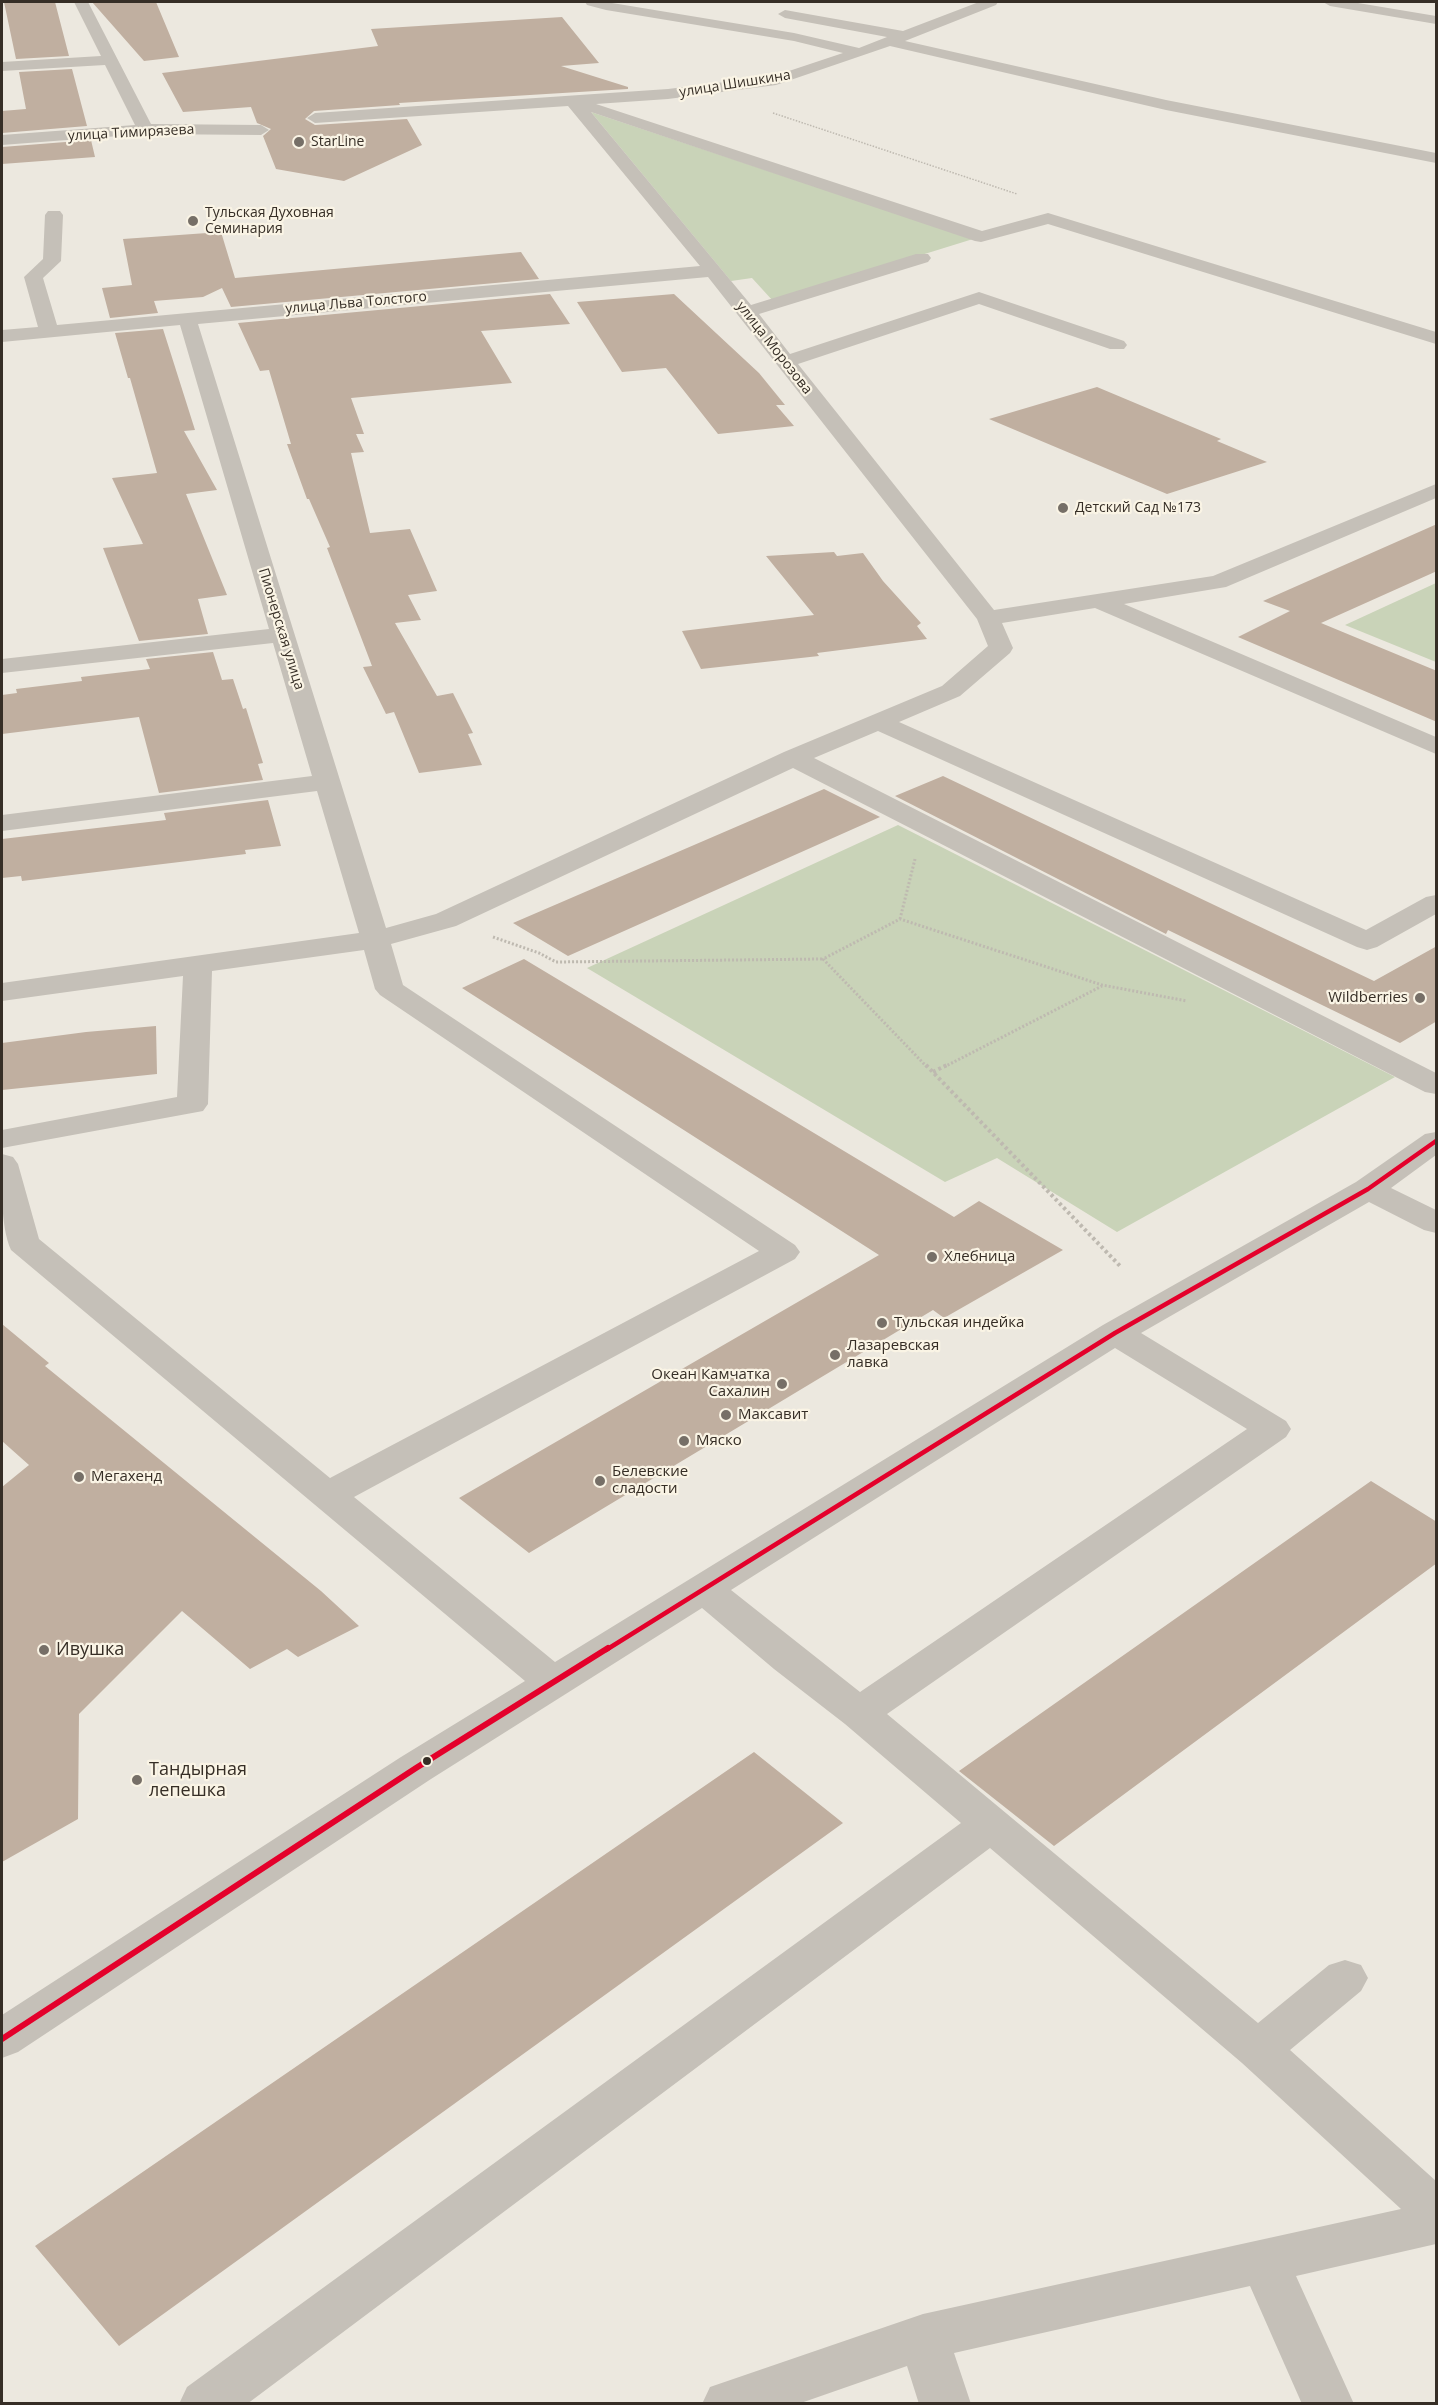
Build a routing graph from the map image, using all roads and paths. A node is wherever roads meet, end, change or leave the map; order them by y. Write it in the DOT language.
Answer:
graph roads {
  1 [pos="81,2"];
  2 [pos="592,2"];
  3 [pos="991,2"];
  4 [pos="1330,2"];
  5 [pos="765,10"];
  6 [pos="1437,20"];
  7 [pos="897,39"];
  8 [pos="860,53"];
  9 [pos="109,60"];
  10 [pos="2,67"];
  11 [pos="730,87"];
  12 [pos="573,101"];
  13 [pos="315,118"];
  14 [pos="145,129"];
  15 [pos="261,130"];
  16 [pos="2,140"];
  17 [pos="1437,158"];
  18 [pos="54,215"];
  19 [pos="1048,218"];
  20 [pos="922,258"];
  21 [pos="711,271"];
  22 [pos="747,312"];
  23 [pos="187,318"];
  24 [pos="49,331"];
  25 [pos="2,336"];
  26 [pos="1437,338"];
  27 [pos="1117,345"];
  28 [pos="785,362"];
  29 [pos="1437,490"];
  30 [pos="1098,601"];
  31 [pos="988,618"];
  32 [pos="283,634"];
  33 [pos="2,666"];
  34 [pos="878,722"];
  35 [pos="1437,746"];
  36 [pos="793,759"];
  37 [pos="327,782"];
  38 [pos="2,823"];
  39 [pos="923,824"];
  40 [pos="1437,903"];
  41 [pos="900,919"];
  42 [pos="446,920"];
  43 [pos="374,940"];
  44 [pos="823,959"];
  45 [pos="198,964"];
  46 [pos="1102,985"];
  47 [pos="2,992"];
  48 [pos="1195,1002"];
  49 [pos="933,1072"];
  50 [pos="1437,1085"];
  51 [pos="2,1140"];
  52 [pos="1437,1141"];
  53 [pos="2,1164"];
  54 [pos="1368,1189"];
  55 [pos="1437,1223"];
  56 [pos="1121,1267"];
  57 [pos="1115,1333"];
  58 [pos="327,1494"];
  59 [pos="704,1589"];
  60 [pos="554,1683"];
  61 [pos="859,1713"];
  62 [pos="990,1824"];
  63 [pos="1345,1978"];
  64 [pos="2,2039"];
  65 [pos="1258,2050"];
  66 [pos="1437,2211"];
  67 [pos="1437,2223"];
  68 [pos="1265,2263"];
  69 [pos="923,2337"];
  70 [pos="205,2403"];
  71 [pos="728,2403"];
  72 [pos="945,2403"];
  73 [pos="1328,2403"];
  1 -- 9 [label="street"];
  2 -- 8 [label="street"];
  3 -- 7 [label="street, улица Шишкина"];
  4 -- 6 [label="street"];
  5 -- 7 [label="street"];
  7 -- 8 [label="street, улица Шишкина"];
  7 -- 17 [label="street"];
  8 -- 11 [label="street, улица Шишкина"];
  9 -- 10 [label="street"];
  9 -- 14 [label="street"];
  11 -- 12 [label="street, улица Шишкина"];
  11 -- 19 [label="path"];
  12 -- 13 [label="street, улица Шишкина"];
  12 -- 19 [label="street"];
  12 -- 21 [label="street, улица Морозова"];
  14 -- 15 [label="street, улица Тимирязева"];
  14 -- 16 [label="street, улица Тимирязева"];
  18 -- 24 [label="street"];
  19 -- 26 [label="street"];
  20 -- 22 [label="street"];
  21 -- 22 [label="street, улица Морозова"];
  21 -- 23 [label="street, улица Льва Толстого"];
  22 -- 28 [label="street, улица Морозова"];
  23 -- 24 [label="street, улица Льва Толстого"];
  23 -- 32 [label="street, Пионерская улица"];
  24 -- 25 [label="street, улица Льва Толстого"];
  27 -- 28 [label="street"];
  28 -- 31 [label="street, улица Морозова"];
  29 -- 30 [label="street"];
  30 -- 31 [label="street"];
  30 -- 35 [label="street"];
  31 -- 34 [label="street, улица Морозова"];
  32 -- 33 [label="street"];
  32 -- 37 [label="street, Пионерская улица"];
  34 -- 36 [label="street"];
  34 -- 40 [label="street"];
  36 -- 39 [label="street"];
  36 -- 42 [label="street"];
  37 -- 38 [label="street"];
  37 -- 43 [label="street, Пионерская улица"];
  39 -- 41 [label="path"];
  39 -- 50 [label="street"];
  41 -- 44 [label="path"];
  41 -- 46 [label="path"];
  42 -- 43 [label="street"];
  42 -- 44 [label="path"];
  43 -- 45 [label="street"];
  43 -- 58 [label="street, Пионерская улица"];
  44 -- 49 [label="path"];
  45 -- 47 [label="street"];
  45 -- 51 [label="street"];
  46 -- 48 [label="path"];
  46 -- 49 [label="path"];
  49 -- 56 [label="path"];
  52 -- 54 [label="street"];
  53 -- 58 [label="street"];
  54 -- 55 [label="street"];
  54 -- 57 [label="street"];
  57 -- 59 [label="street"];
  57 -- 61 [label="street"];
  58 -- 60 [label="street"];
  59 -- 60 [label="street"];
  59 -- 61 [label="street"];
  60 -- 64 [label="street"];
  61 -- 62 [label="street"];
  62 -- 65 [label="street"];
  62 -- 70 [label="street"];
  63 -- 65 [label="street"];
  65 -- 66 [label="street"];
  67 -- 68 [label="street"];
  68 -- 69 [label="street"];
  68 -- 73 [label="street"];
  69 -- 71 [label="street"];
  69 -- 72 [label="street"];
}
